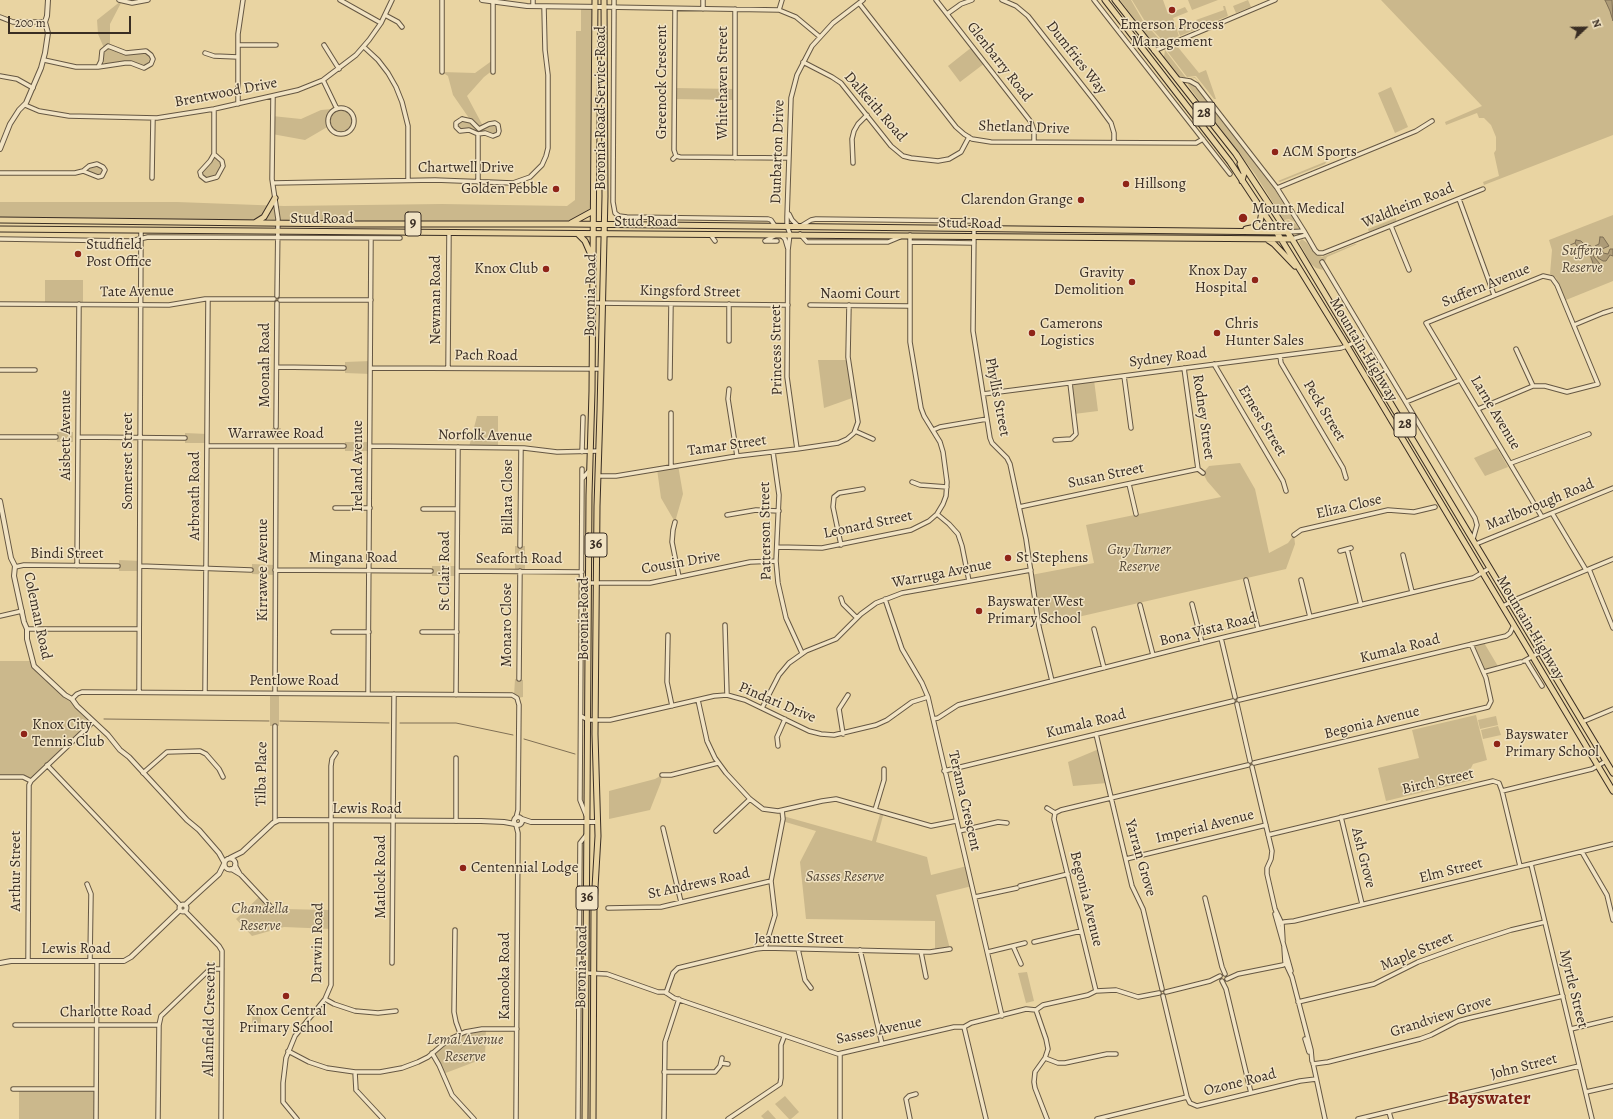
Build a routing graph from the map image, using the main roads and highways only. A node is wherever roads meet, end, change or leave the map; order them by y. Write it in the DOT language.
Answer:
graph roads {
  1 [pos="604,0"];
  2 [pos="1105,0"];
  3 [pos="1115,0"];
  4 [pos="595,2"];
  5 [pos="1154,51"];
  6 [pos="1148,56"];
  7 [pos="1236,154"];
  8 [pos="1242,181"];
  9 [pos="275,198"];
  10 [pos="593,211"];
  11 [pos="1262,211"];
  12 [pos="0,220"];
  13 [pos="253,223"];
  14 [pos="570,224"];
  15 [pos="593,224"];
  16 [pos="604,224"];
  17 [pos="0,228"];
  18 [pos="1006,229"];
  19 [pos="1028,229"];
  20 [pos="1125,230"];
  21 [pos="1211,231"];
  22 [pos="1239,231"];
  23 [pos="1276,232"];
  24 [pos="1288,232"];
  25 [pos="578,234"];
  26 [pos="593,234"];
  27 [pos="604,234"];
  28 [pos="1006,236"];
  29 [pos="1028,237"];
  30 [pos="1151,238"];
  31 [pos="1292,238"];
  32 [pos="1221,239"];
  33 [pos="1267,239"];
  34 [pos="1281,239"];
  35 [pos="593,259"];
  36 [pos="1307,281"];
  37 [pos="1613,773"];
  38 [pos="1613,791"];
  39 [pos="585,1119"];
  40 [pos="593,1119"];
  1 -- 16 [label="main road, Boronia Road"];
  2 -- 6 [label="main road, Mountain Highway / 28"];
  3 -- 5 [label="main road, Mountain Highway / 28"];
  4 -- 10 [label="main road, Boronia Road"];
  5 -- 6 [label="main road"];
  5 -- 7 [label="main road, Mountain Highway / 28"];
  6 -- 8 [label="main road, Mountain Highway / 28"];
  7 -- 8 [label="main road"];
  7 -- 24 [label="main road, Mountain Highway / 28"];
  8 -- 11 [label="main road, Mountain Highway / 28"];
  9 -- 13 [label="main road"];
  10 -- 14 [label="main road"];
  10 -- 15 [label="main road, Boronia Road"];
  11 -- 22 [label="main road"];
  11 -- 23 [label="main road, Mountain Highway / 28"];
  12 -- 13 [label="main road, Stud Road / 9"];
  13 -- 14 [label="main road, Stud Road / 9"];
  14 -- 15 [label="main road, Stud Road / 9"];
  15 -- 16 [label="main road, Stud Road"];
  15 -- 26 [label="main road, Boronia Road / 36"];
  16 -- 18 [label="main road, Stud Road"];
  16 -- 27 [label="main road, Boronia Road"];
  17 -- 25 [label="main road, Stud Road / 9"];
  18 -- 19 [label="main road, Stud Road"];
  18 -- 28 [label="main road"];
  19 -- 20 [label="main road, Stud Road"];
  19 -- 29 [label="main road"];
  20 -- 21 [label="main road, Stud Road"];
  20 -- 30 [label="main road"];
  21 -- 22 [label="main road, Stud Road"];
  21 -- 32 [label="main road"];
  22 -- 23 [label="main road, Stud Road"];
  23 -- 24 [label="main road, Stud Road"];
  23 -- 34 [label="main road, Mountain Highway / 28"];
  24 -- 31 [label="main road, Mountain Highway / 28"];
  25 -- 26 [label="main road, Stud Road / 9"];
  25 -- 35 [label="main road"];
  26 -- 27 [label="main road, Stud Road / 9"];
  26 -- 35 [label="main road, Boronia Road / 36"];
  27 -- 28 [label="main road, Stud Road"];
  27 -- 40 [label="main road, Boronia Road / 36"];
  28 -- 29 [label="main road, Stud Road"];
  29 -- 30 [label="main road, Stud Road"];
  30 -- 32 [label="main road, Stud Road"];
  31 -- 34 [label="main road, Stud Road"];
  31 -- 37 [label="main road, Mountain Highway / 28"];
  32 -- 33 [label="main road, Stud Road"];
  33 -- 34 [label="main road, Stud Road"];
  33 -- 36 [label="main road"];
  34 -- 36 [label="main road, Mountain Highway / 28"];
  35 -- 39 [label="main road, Boronia Road / 36"];
  36 -- 38 [label="main road, Mountain Highway / 28"];
}
